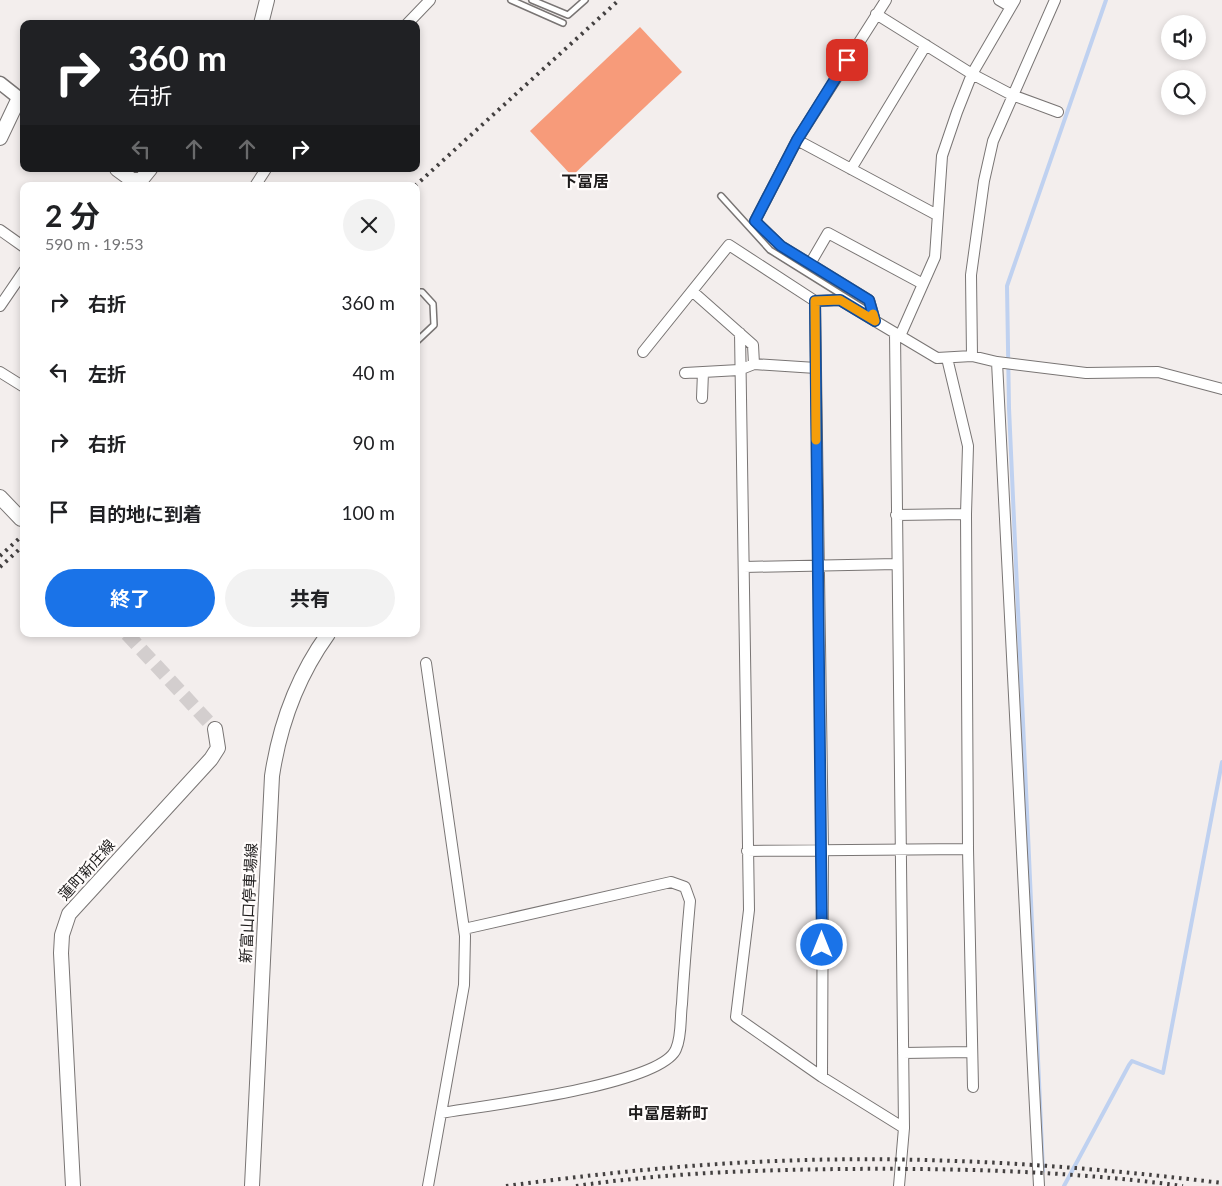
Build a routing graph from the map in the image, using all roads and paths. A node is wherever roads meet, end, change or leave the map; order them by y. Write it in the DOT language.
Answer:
graph roads {
  1 [pos="267,0"];
  2 [pos="430,0"];
  3 [pos="511,0"];
  4 [pos="532,0"];
  5 [pos="585,0"];
  6 [pos="886,0"];
  7 [pos="999,0"];
  8 [pos="1055,0"];
  9 [pos="1013,3"];
  10 [pos="876,14"];
  11 [pos="261,20"];
  12 [pos="411,20"];
  13 [pos="563,23"];
  14 [pos="926,45"];
  15 [pos="972,74"];
  16 [pos="0,83"];
  17 [pos="1012,95"];
  18 [pos="20,98"];
  19 [pos="20,101"];
  20 [pos="1058,112"];
  21 [pos="0,138"];
  22 [pos="797,140"];
  23 [pos="851,168"];
  24 [pos="120,172"];
  25 [pos="141,182"];
  26 [pos="721,196"];
  27 [pos="937,215"];
  28 [pos="0,230"];
  29 [pos="20,244"];
  30 [pos="810,264"];
  31 [pos="20,277"];
  32 [pos="923,284"];
  33 [pos="692,291"];
  34 [pos="420,292"];
  35 [pos="815,301"];
  36 [pos="0,306"];
  37 [pos="874,317"];
  38 [pos="740,333"];
  39 [pos="898,334"];
  40 [pos="420,338"];
  41 [pos="643,352"];
  42 [pos="972,356"];
  43 [pos="947,358"];
  44 [pos="997,362"];
  45 [pos="754,364"];
  46 [pos="816,368"];
  47 [pos="739,370"];
  48 [pos="0,372"];
  49 [pos="703,372"];
  50 [pos="685,373"];
  51 [pos="20,384"];
  52 [pos="1222,389"];
  53 [pos="702,398"];
  54 [pos="0,497"];
  55 [pos="966,514"];
  56 [pos="896,515"];
  57 [pos="20,518"];
  58 [pos="897,564"];
  59 [pos="744,566"];
  60 [pos="818,566"];
  61 [pos="326,637"];
  62 [pos="426,663"];
  63 [pos="215,729"];
  64 [pos="900,849"];
  65 [pos="968,849"];
  66 [pos="823,850"];
  67 [pos="747,851"];
  68 [pos="464,929"];
  69 [pos="971,1052"];
  70 [pos="903,1053"];
  71 [pos="822,1077"];
  72 [pos="973,1087"];
  73 [pos="441,1113"];
  74 [pos="904,1128"];
  75 [pos="73,1186"];
  76 [pos="252,1186"];
  77 [pos="428,1186"];
  78 [pos="899,1186"];
  79 [pos="1039,1186"];
  1 -- 11 [label="main road"];
  2 -- 12 [label="street"];
  3 -- 13 [label="lane"];
  4 -- 5 [label="lane"];
  6 -- 10 [label="street"];
  7 -- 9 [label="street"];
  8 -- 17 [label="street"];
  9 -- 15 [label="street"];
  10 -- 14 [label="street"];
  10 -- 22 [label="street"];
  14 -- 15 [label="street"];
  14 -- 23 [label="street"];
  15 -- 17 [label="street"];
  15 -- 27 [label="street"];
  16 -- 18 [label="street"];
  17 -- 20 [label="street"];
  17 -- 42 [label="street"];
  19 -- 21 [label="main road"];
  22 -- 23 [label="street"];
  22 -- 30 [label="street"];
  23 -- 27 [label="street"];
  24 -- 25 [label="main road"];
  26 -- 37 [label="lane"];
  27 -- 32 [label="street"];
  28 -- 29 [label="street"];
  30 -- 32 [label="street"];
  30 -- 37 [label="street"];
  31 -- 36 [label="street"];
  32 -- 39 [label="street"];
  33 -- 35 [label="street"];
  33 -- 38 [label="street"];
  33 -- 41 [label="street"];
  34 -- 40 [label="lane"];
  35 -- 37 [label="street"];
  35 -- 46 [label="street"];
  37 -- 39 [label="street"];
  38 -- 45 [label="street"];
  38 -- 47 [label="street"];
  39 -- 43 [label="street"];
  39 -- 56 [label="street"];
  42 -- 43 [label="street"];
  42 -- 44 [label="street"];
  43 -- 55 [label="street"];
  44 -- 52 [label="street"];
  44 -- 79 [label="street"];
  45 -- 46 [label="street"];
  45 -- 47 [label="street"];
  46 -- 60 [label="street"];
  47 -- 49 [label="street"];
  47 -- 59 [label="street"];
  48 -- 51 [label="street"];
  49 -- 50 [label="street"];
  49 -- 53 [label="street"];
  54 -- 57 [label="main road"];
  55 -- 56 [label="street"];
  55 -- 65 [label="street"];
  56 -- 58 [label="street"];
  58 -- 60 [label="street"];
  58 -- 64 [label="street"];
  59 -- 60 [label="street"];
  59 -- 67 [label="street"];
  60 -- 66 [label="street"];
  61 -- 76 [label="main road, 新富山口停車場線"];
  62 -- 68 [label="street"];
  63 -- 75 [label="main road, 蓮町新庄線"];
  64 -- 65 [label="street"];
  64 -- 66 [label="street"];
  64 -- 70 [label="street"];
  65 -- 69 [label="street"];
  66 -- 67 [label="street"];
  66 -- 71 [label="street"];
  67 -- 71 [label="street"];
  68 -- 73 [label="street"];
  68 -- 73 [label="street"];
  69 -- 70 [label="street"];
  69 -- 72 [label="street"];
  70 -- 74 [label="street"];
  71 -- 74 [label="street"];
  73 -- 77 [label="street"];
  74 -- 78 [label="street"];
}
